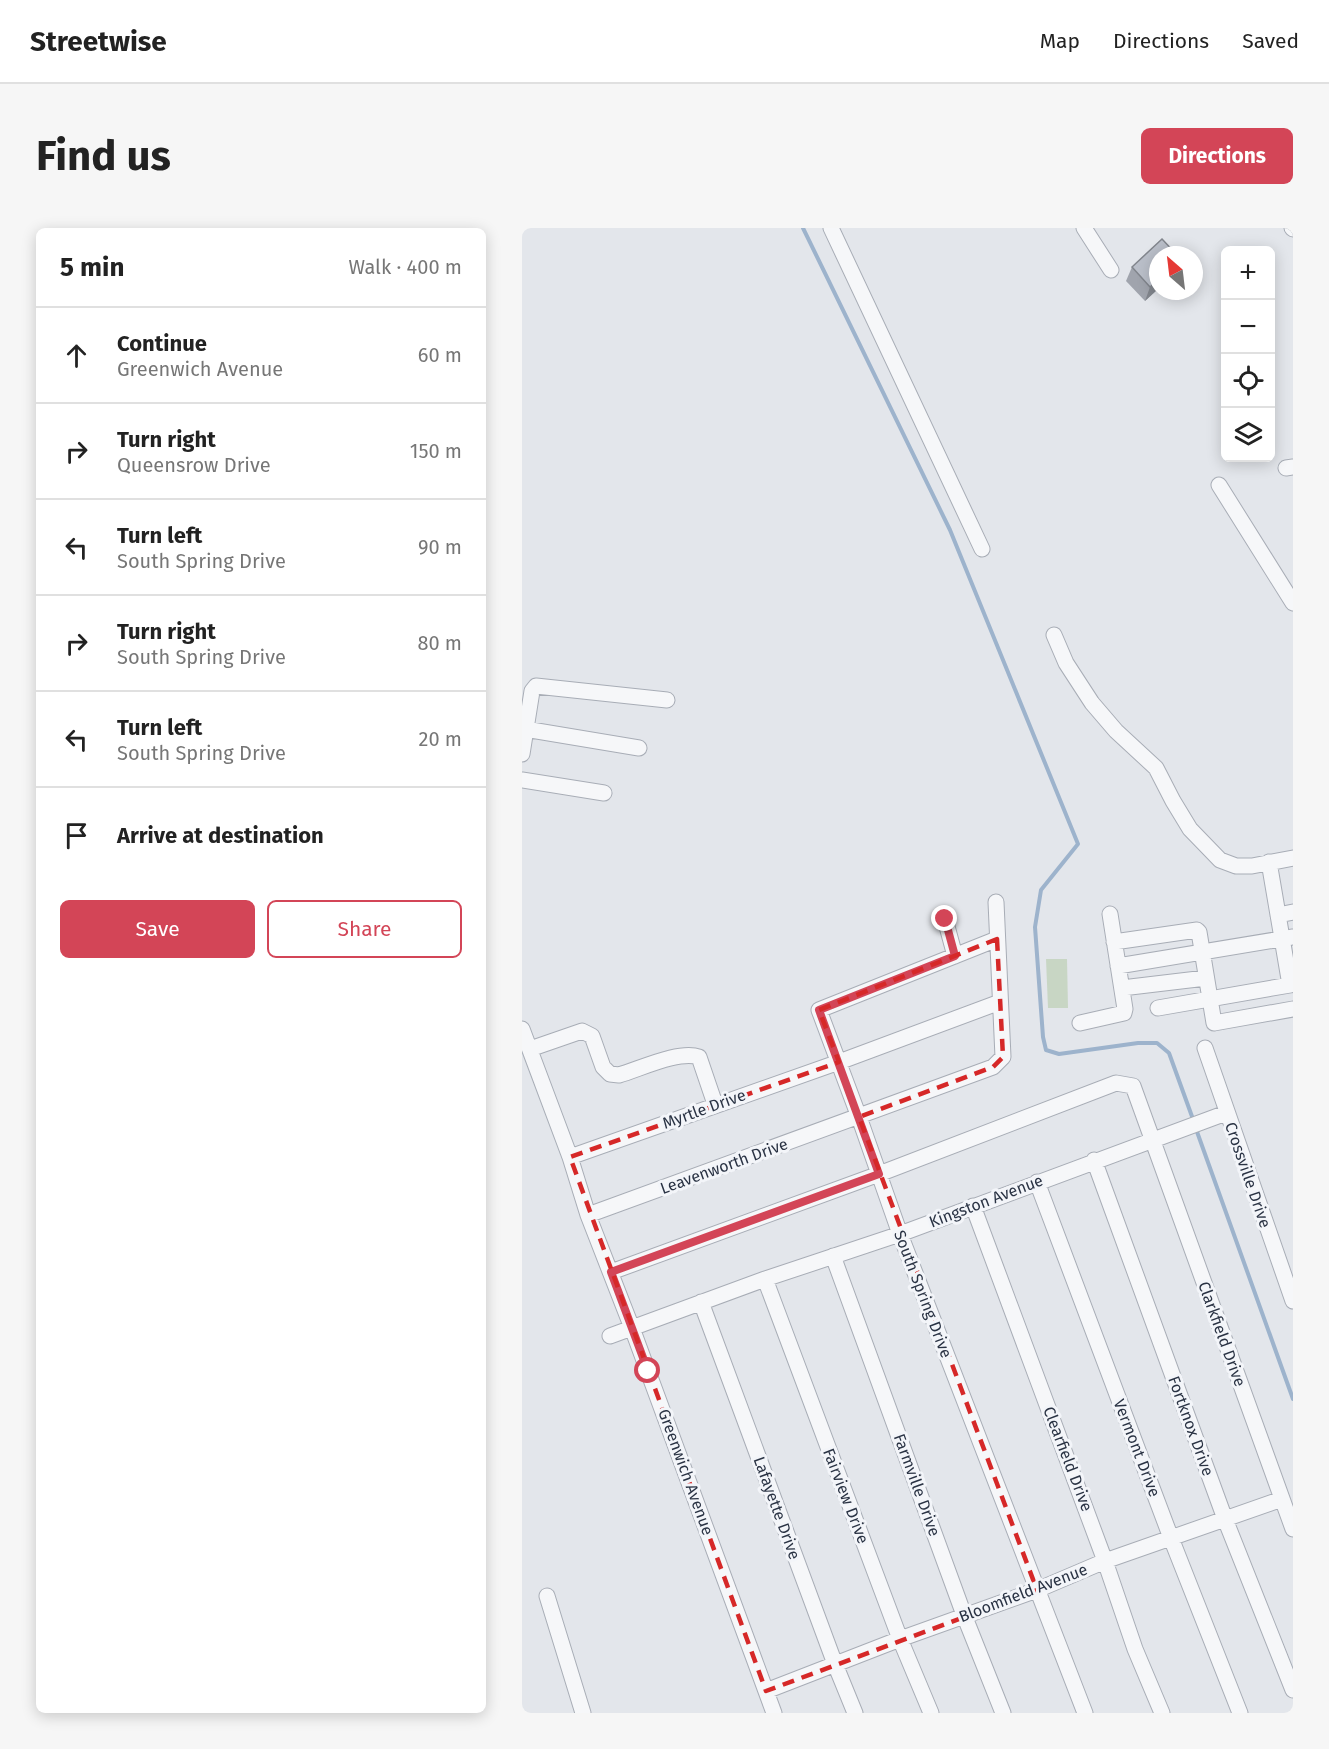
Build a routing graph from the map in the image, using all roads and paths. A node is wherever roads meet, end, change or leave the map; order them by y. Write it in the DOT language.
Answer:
graph roads {
  1 [pos="831,228"];
  2 [pos="1084,228"];
  3 [pos="1111,270"];
  4 [pos="1219,485"];
  5 [pos="982,549"];
  6 [pos="1288,587"];
  7 [pos="1293,603"];
  8 [pos="1054,635"];
  9 [pos="667,700"];
  10 [pos="525,729"];
  11 [pos="639,748"];
  12 [pos="522,754"];
  13 [pos="522,780"];
  14 [pos="604,793"];
  15 [pos="1293,858"];
  16 [pos="1269,862"];
  17 [pos="996,902"];
  18 [pos="1286,913"];
  19 [pos="1110,914"];
  20 [pos="945,919"];
  21 [pos="1288,938"];
  22 [pos="997,939"];
  23 [pos="1114,942"];
  24 [pos="1202,951"];
  25 [pos="955,956"];
  26 [pos="1290,962"];
  27 [pos="1118,966"];
  28 [pos="1206,978"];
  29 [pos="1122,988"];
  30 [pos="1210,1000"];
  31 [pos="1000,1002"];
  32 [pos="1158,1008"];
  33 [pos="1293,1009"];
  34 [pos="1080,1023"];
  35 [pos="522,1029"];
  36 [pos="1205,1048"];
  37 [pos="530,1049"];
  38 [pos="839,1062"];
  39 [pos="715,1104"];
  40 [pos="1226,1113"];
  41 [pos="859,1117"];
  42 [pos="1152,1139"];
  43 [pos="570,1157"];
  44 [pos="1094,1160"];
  45 [pos="879,1174"];
  46 [pos="1037,1182"];
  47 [pos="973,1206"];
  48 [pos="588,1215"];
  49 [pos="900,1234"];
  50 [pos="833,1256"];
  51 [pos="611,1272"];
  52 [pos="765,1279"];
  53 [pos="1293,1301"];
  54 [pos="701,1302"];
  55 [pos="632,1328"];
  56 [pos="610,1336"];
  57 [pos="1282,1499"];
  58 [pos="1225,1519"];
  59 [pos="1293,1529"];
  60 [pos="1171,1538"];
  61 [pos="1106,1561"];
  62 [pos="1037,1590"];
  63 [pos="547,1596"];
  64 [pos="964,1615"];
  65 [pos="900,1639"];
  66 [pos="835,1664"];
  67 [pos="1293,1690"];
  68 [pos="766,1691"];
  69 [pos="583,1713"];
  70 [pos="774,1713"];
  71 [pos="855,1713"];
  72 [pos="931,1713"];
  73 [pos="1004,1713"];
  74 [pos="1085,1713"];
  75 [pos="1162,1713"];
  76 [pos="1240,1713"];
  1 -- 5 [label="street"];
  2 -- 3 [label="street"];
  4 -- 6 [label="street"];
  6 -- 7 [label="street"];
  8 -- 16 [label="street"];
  9 -- 10 [label="street"];
  10 -- 11 [label="street"];
  10 -- 12 [label="street"];
  13 -- 14 [label="street"];
  15 -- 16 [label="street"];
  16 -- 18 [label="street"];
  17 -- 22 [label="street"];
  18 -- 21 [label="street"];
  19 -- 23 [label="street"];
  20 -- 25 [label="street"];
  21 -- 24 [label="street"];
  21 -- 26 [label="street"];
  22 -- 25 [label="street, South Spring Drive"];
  22 -- 31 [label="street"];
  23 -- 24 [label="street"];
  23 -- 27 [label="street"];
  24 -- 27 [label="street"];
  24 -- 28 [label="street"];
  25 -- 38 [label="street, South Spring Drive"];
  26 -- 30 [label="street"];
  27 -- 29 [label="street"];
  28 -- 29 [label="street"];
  28 -- 30 [label="street"];
  29 -- 34 [label="street"];
  30 -- 32 [label="street"];
  30 -- 33 [label="street"];
  31 -- 38 [label="street, Myrtle Drive"];
  31 -- 41 [label="street, Leavenworth Drive"];
  35 -- 37 [label="street, Greenwich Avenue"];
  36 -- 40 [label="street, Crossville Drive"];
  37 -- 39 [label="street"];
  37 -- 43 [label="street, Greenwich Avenue"];
  38 -- 39 [label="street, Myrtle Drive"];
  38 -- 41 [label="street, South Spring Drive"];
  39 -- 43 [label="street, Myrtle Drive"];
  40 -- 42 [label="street, Kingston Avenue"];
  40 -- 53 [label="street, Crossville Drive"];
  41 -- 45 [label="street, South Spring Drive"];
  41 -- 48 [label="street, Leavenworth Drive"];
  42 -- 44 [label="street, Kingston Avenue"];
  42 -- 45 [label="street, Clarkfield Drive"];
  42 -- 57 [label="street, Clarkfield Drive"];
  43 -- 48 [label="street, Greenwich Avenue"];
  44 -- 46 [label="street, Kingston Avenue"];
  44 -- 58 [label="street, Fortknox Drive"];
  45 -- 49 [label="street, South Spring Drive"];
  45 -- 51 [label="street"];
  46 -- 47 [label="street, Kingston Avenue"];
  46 -- 60 [label="street, Vermont Drive"];
  47 -- 49 [label="street, Kingston Avenue"];
  47 -- 61 [label="street, Clearfield Drive"];
  48 -- 51 [label="street, Greenwich Avenue"];
  49 -- 50 [label="street, Kingston Avenue"];
  49 -- 62 [label="street, South Spring Drive"];
  50 -- 52 [label="street, Kingston Avenue"];
  50 -- 64 [label="street, Farmville Drive"];
  51 -- 55 [label="street, Greenwich Avenue"];
  52 -- 54 [label="street, Kingston Avenue"];
  52 -- 65 [label="street, Fairview Drive"];
  54 -- 55 [label="street, Kingston Avenue"];
  54 -- 66 [label="street, Lafayette Drive"];
  55 -- 56 [label="street, Kingston Avenue"];
  55 -- 68 [label="street, Greenwich Avenue"];
  57 -- 58 [label="street, Bloomfield Avenue"];
  57 -- 59 [label="street, Clarkfield Drive"];
  58 -- 60 [label="street, Bloomfield Avenue"];
  58 -- 67 [label="street, Fortknox Drive"];
  60 -- 61 [label="street, Bloomfield Avenue"];
  60 -- 76 [label="street, Vermont Drive"];
  61 -- 62 [label="street, Bloomfield Avenue"];
  61 -- 75 [label="street, Clearfield Drive"];
  62 -- 64 [label="street, Bloomfield Avenue"];
  62 -- 74 [label="street, South Spring Drive"];
  63 -- 69 [label="street"];
  64 -- 65 [label="street, Bloomfield Avenue"];
  64 -- 73 [label="street, Farmville Drive"];
  65 -- 66 [label="street, Bloomfield Avenue"];
  65 -- 72 [label="street, Fairview Drive"];
  66 -- 68 [label="street, Bloomfield Avenue"];
  66 -- 71 [label="street, Lafayette Drive"];
  68 -- 70 [label="street, Greenwich Avenue"];
}
